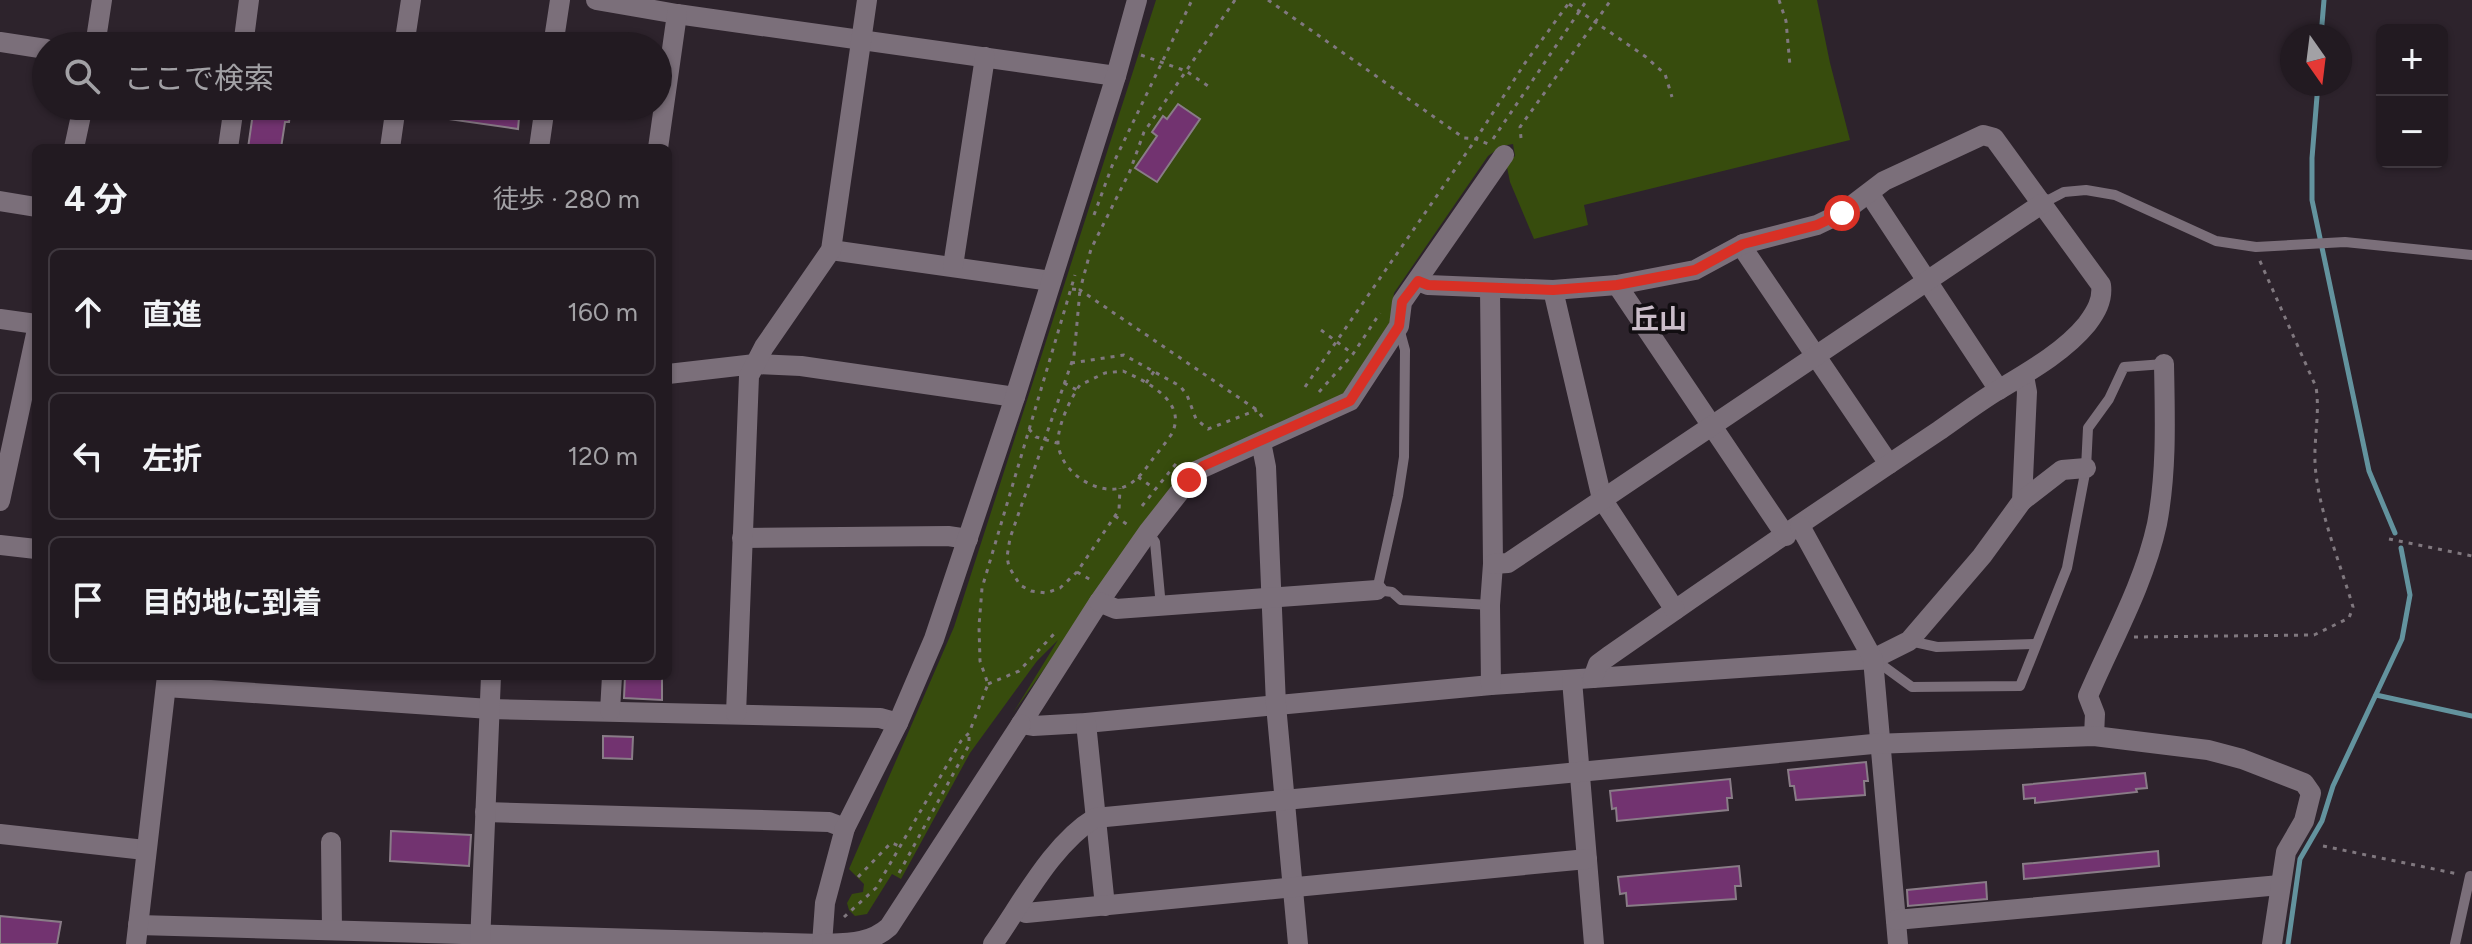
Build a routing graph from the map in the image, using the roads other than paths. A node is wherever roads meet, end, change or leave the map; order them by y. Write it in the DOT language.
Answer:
graph roads {
  1 [pos="102,0"];
  2 [pos="249,0"];
  3 [pos="411,0"];
  4 [pos="560,0"];
  5 [pos="596,0"];
  6 [pos="867,0"];
  7 [pos="1137,0"];
  8 [pos="677,14"];
  9 [pos="97,32"];
  10 [pos="245,32"];
  11 [pos="406,32"];
  12 [pos="555,32"];
  13 [pos="861,41"];
  14 [pos="0,42"];
  15 [pos="32,47"];
  16 [pos="672,49"];
  17 [pos="985,57"];
  18 [pos="1116,76"];
  19 [pos="80,120"];
  20 [pos="232,120"];
  21 [pos="394,120"];
  22 [pos="543,120"];
  23 [pos="662,120"];
  24 [pos="75,144"];
  25 [pos="229,144"];
  26 [pos="391,144"];
  27 [pos="540,144"];
  28 [pos="659,144"];
  29 [pos="1496,150"];
  30 [pos="1869,193"];
  31 [pos="0,201"];
  32 [pos="2043,203"];
  33 [pos="32,206"];
  34 [pos="1743,244"];
  35 [pos="831,250"];
  36 [pos="2472,255"];
  37 [pos="953,266"];
  38 [pos="1051,281"];
  39 [pos="1418,281"];
  40 [pos="1925,281"];
  41 [pos="1617,285"];
  42 [pos="1490,289"];
  43 [pos="1553,290"];
  44 [pos="0,319"];
  45 [pos="32,323"];
  46 [pos="1399,326"];
  47 [pos="32,347"];
  48 [pos="1815,356"];
  49 [pos="755,364"];
  50 [pos="2164,364"];
  51 [pos="672,374"];
  52 [pos="2024,376"];
  53 [pos="1999,390"];
  54 [pos="1015,397"];
  55 [pos="8,427"];
  56 [pos="1714,427"];
  57 [pos="1264,432"];
  58 [pos="1889,464"];
  59 [pos="2086,468"];
  60 [pos="1602,499"];
  61 [pos="0,501"];
  62 [pos="2022,501"];
  63 [pos="1793,531"];
  64 [pos="1148,532"];
  65 [pos="742,538"];
  66 [pos="968,539"];
  67 [pos="0,545"];
  68 [pos="32,549"];
  69 [pos="1493,564"];
  70 [pos="1377,590"];
  71 [pos="1093,596"];
  72 [pos="1271,599"];
  73 [pos="1490,605"];
  74 [pos="1161,607"];
  75 [pos="1675,610"];
  76 [pos="1909,641"];
  77 [pos="2035,644"];
  78 [pos="1873,659"];
  79 [pos="1582,679"];
  80 [pos="491,680"];
  81 [pos="612,680"];
  82 [pos="166,681"];
  83 [pos="1491,685"];
  84 [pos="321,686"];
  85 [pos="1276,705"];
  86 [pos="490,709"];
  87 [pos="610,711"];
  88 [pos="736,714"];
  89 [pos="898,723"];
  90 [pos="1086,723"];
  91 [pos="1021,724"];
  92 [pos="2094,736"];
  93 [pos="1880,743"];
  94 [pos="1580,772"];
  95 [pos="1285,800"];
  96 [pos="485,812"];
  97 [pos="1095,818"];
  98 [pos="845,828"];
  99 [pos="0,834"];
  100 [pos="331,842"];
  101 [pos="145,850"];
  102 [pos="1587,859"];
  103 [pos="2471,877"];
  104 [pos="2280,885"];
  105 [pos="1293,887"];
  106 [pos="1105,906"];
  107 [pos="1018,909"];
  108 [pos="1896,920"];
  109 [pos="332,930"];
  110 [pos="137,934"];
  111 [pos="480,939"];
  112 [pos="822,944"];
  113 [pos="993,944"];
  114 [pos="1298,944"];
  115 [pos="1594,944"];
  116 [pos="1898,944"];
  117 [pos="2272,944"];
  118 [pos="2455,944"];
  1 -- 9 [label="street"];
  2 -- 10 [label="street"];
  3 -- 11 [label="street"];
  4 -- 12 [label="street"];
  5 -- 8 [label="street"];
  6 -- 13 [label="street"];
  7 -- 18 [label="street"];
  8 -- 13 [label="street"];
  8 -- 16 [label="street"];
  13 -- 17 [label="street"];
  13 -- 35 [label="street"];
  14 -- 15 [label="street"];
  17 -- 18 [label="street"];
  17 -- 37 [label="street"];
  18 -- 38 [label="street"];
  19 -- 24 [label="street"];
  20 -- 25 [label="street"];
  21 -- 26 [label="street"];
  22 -- 27 [label="street"];
  23 -- 28 [label="street"];
  29 -- 39 [label="street"];
  30 -- 32 [label="street"];
  30 -- 34 [label="street"];
  30 -- 40 [label="street"];
  31 -- 33 [label="street"];
  32 -- 36 [label="lane"];
  32 -- 40 [label="street"];
  32 -- 52 [label="street"];
  34 -- 41 [label="street"];
  34 -- 48 [label="street"];
  35 -- 37 [label="street"];
  35 -- 49 [label="street"];
  37 -- 38 [label="street"];
  38 -- 54 [label="street"];
  39 -- 42 [label="street"];
  39 -- 46 [label="street"];
  40 -- 48 [label="street"];
  40 -- 53 [label="street"];
  41 -- 43 [label="street"];
  41 -- 56 [label="street"];
  42 -- 43 [label="street"];
  42 -- 69 [label="street"];
  43 -- 60 [label="street"];
  44 -- 45 [label="street"];
  46 -- 57 [label="street"];
  46 -- 70 [label="lane"];
  47 -- 55 [label="street"];
  48 -- 56 [label="street"];
  48 -- 58 [label="street"];
  49 -- 51 [label="street"];
  49 -- 54 [label="street"];
  49 -- 65 [label="street"];
  50 -- 59 [label="lane"];
  50 -- 92 [label="street"];
  52 -- 53 [label="street"];
  52 -- 62 [label="street"];
  53 -- 58 [label="street"];
  54 -- 66 [label="street"];
  55 -- 61 [label="street"];
  56 -- 60 [label="street"];
  56 -- 63 [label="street"];
  57 -- 64 [label="street"];
  57 -- 72 [label="street"];
  58 -- 63 [label="street"];
  59 -- 62 [label="street"];
  59 -- 77 [label="lane"];
  60 -- 69 [label="street"];
  60 -- 75 [label="street"];
  62 -- 76 [label="street"];
  63 -- 75 [label="street"];
  63 -- 78 [label="street"];
  64 -- 71 [label="street"];
  64 -- 74 [label="lane"];
  65 -- 66 [label="street"];
  65 -- 88 [label="street"];
  66 -- 89 [label="street"];
  67 -- 68 [label="street"];
  69 -- 73 [label="street"];
  70 -- 72 [label="street"];
  70 -- 73 [label="lane"];
  71 -- 74 [label="street"];
  71 -- 91 [label="street"];
  72 -- 74 [label="street"];
  72 -- 85 [label="street"];
  73 -- 83 [label="street"];
  75 -- 79 [label="street"];
  76 -- 77 [label="lane"];
  76 -- 78 [label="street"];
  77 -- 78 [label="lane"];
  78 -- 79 [label="street"];
  78 -- 93 [label="street"];
  79 -- 83 [label="street"];
  79 -- 94 [label="street"];
  80 -- 86 [label="street"];
  81 -- 87 [label="street"];
  82 -- 84 [label="street"];
  82 -- 101 [label="street"];
  83 -- 85 [label="street"];
  84 -- 86 [label="street"];
  85 -- 90 [label="street"];
  85 -- 95 [label="street"];
  86 -- 87 [label="street"];
  86 -- 96 [label="street"];
  87 -- 88 [label="street"];
  88 -- 89 [label="street"];
  89 -- 98 [label="street"];
  90 -- 91 [label="street"];
  90 -- 97 [label="street"];
  91 -- 112 [label="street"];
  92 -- 93 [label="street"];
  92 -- 104 [label="street"];
  93 -- 94 [label="street"];
  93 -- 108 [label="street"];
  94 -- 95 [label="street"];
  94 -- 102 [label="street"];
  95 -- 97 [label="street"];
  95 -- 105 [label="street"];
  96 -- 98 [label="street"];
  96 -- 111 [label="street"];
  97 -- 106 [label="street"];
  97 -- 107 [label="street"];
  98 -- 112 [label="street"];
  99 -- 101 [label="street"];
  100 -- 109 [label="street"];
  101 -- 110 [label="street"];
  102 -- 105 [label="street"];
  102 -- 115 [label="street"];
  103 -- 118 [label="lane"];
  104 -- 108 [label="street"];
  104 -- 117 [label="street"];
  105 -- 106 [label="street"];
  105 -- 114 [label="street"];
  106 -- 107 [label="street"];
  107 -- 113 [label="street"];
  108 -- 116 [label="street"];
  109 -- 110 [label="street"];
  109 -- 111 [label="street"];
  111 -- 112 [label="street"];
}
